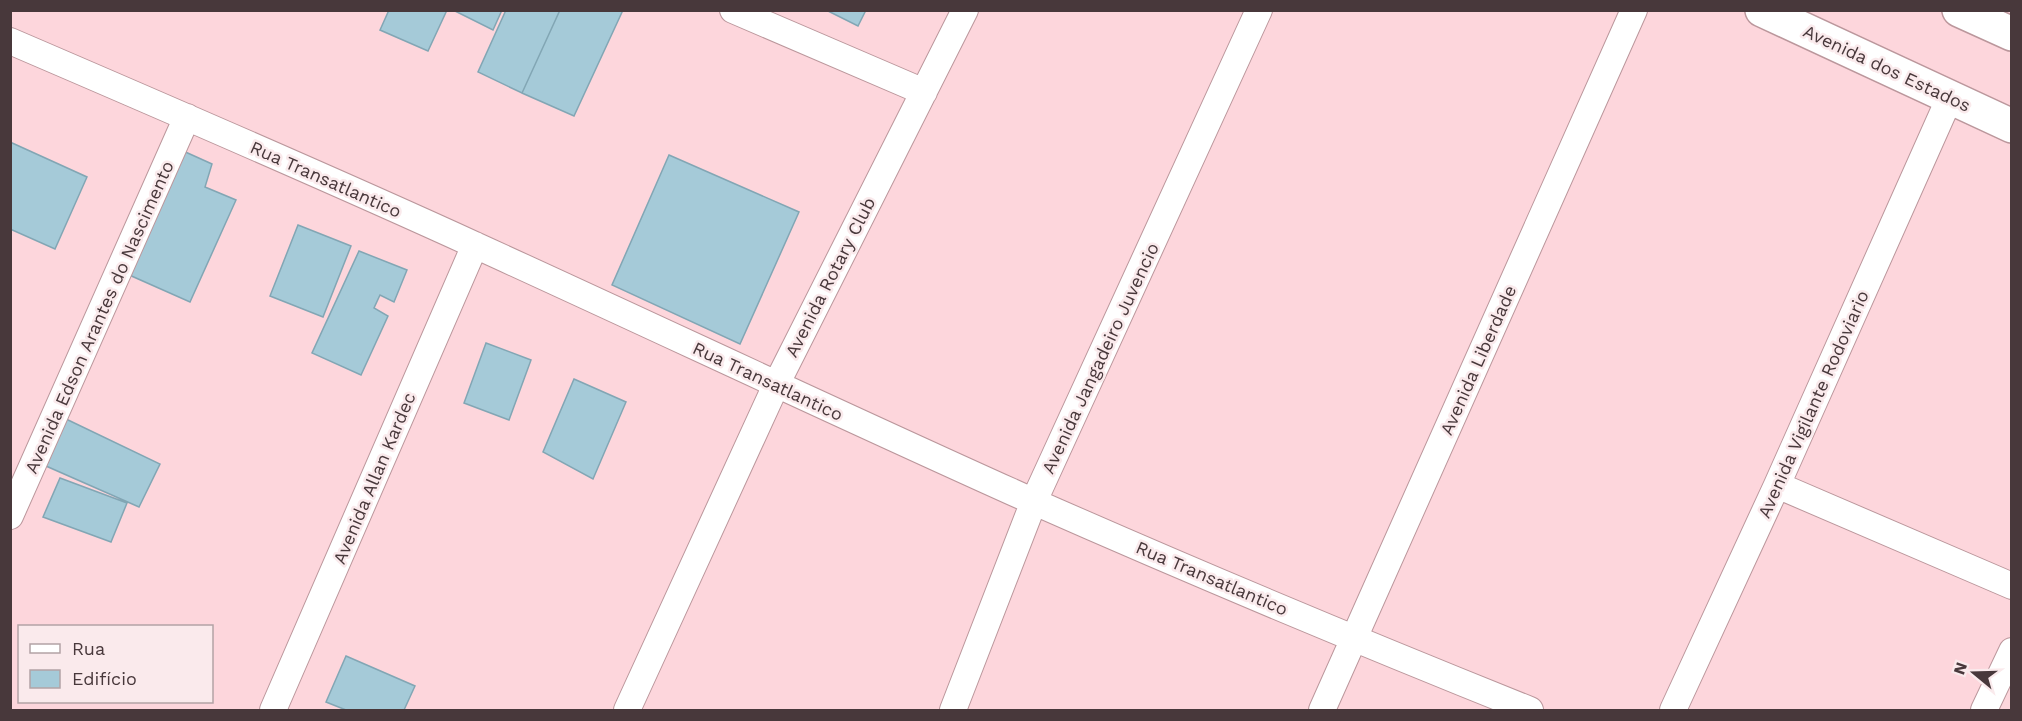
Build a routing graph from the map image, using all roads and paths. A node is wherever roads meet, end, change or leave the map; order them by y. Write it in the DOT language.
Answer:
graph roads {
  1 [pos="734,10"];
  2 [pos="965,10"];
  3 [pos="1259,10"];
  4 [pos="1634,10"];
  5 [pos="1762,10"];
  6 [pos="1959,10"];
  7 [pos="2012,34"];
  8 [pos="10,41"];
  9 [pos="924,92"];
  10 [pos="1950,97"];
  11 [pos="187,117"];
  12 [pos="2012,126"];
  13 [pos="475,245"];
  14 [pos="776,385"];
  15 [pos="1777,485"];
  16 [pos="1034,501"];
  17 [pos="10,516"];
  18 [pos="2012,586"];
  19 [pos="1354,639"];
  20 [pos="2012,651"];
  21 [pos="273,711"];
  22 [pos="627,711"];
  23 [pos="952,711"];
  24 [pos="1322,711"];
  25 [pos="1530,711"];
  26 [pos="1673,711"];
  27 [pos="1984,711"];
  1 -- 9 [label="street"];
  2 -- 9 [label="street, Avenida Rotary Club"];
  3 -- 16 [label="street, Avenida Jangadeiro Juvencio"];
  4 -- 19 [label="street, Avenida Liberdade"];
  5 -- 10 [label="main road, Avenida dos Estados"];
  6 -- 7 [label="main road"];
  8 -- 11 [label="street, Rua Transatlantico"];
  9 -- 14 [label="street, Avenida Rotary Club"];
  10 -- 12 [label="main road, Avenida dos Estados"];
  10 -- 15 [label="street, Avenida Vigilante Rodoviario"];
  11 -- 13 [label="street, Rua Transatlantico"];
  11 -- 17 [label="street, Avenida Edson Arantes do Nascimento"];
  13 -- 14 [label="street, Rua Transatlantico"];
  13 -- 21 [label="street, Avenida Allan Kardec"];
  14 -- 16 [label="street, Rua Transatlantico"];
  14 -- 22 [label="street, Avenida Rotary Club"];
  15 -- 18 [label="street"];
  15 -- 26 [label="street, Avenida Vigilante Rodoviario"];
  16 -- 19 [label="street, Rua Transatlantico"];
  16 -- 23 [label="street, Avenida Jangadeiro Juvencio"];
  19 -- 24 [label="street, Avenida Liberdade"];
  19 -- 25 [label="street, Rua Transatlantico"];
  20 -- 27 [label="street"];
}
